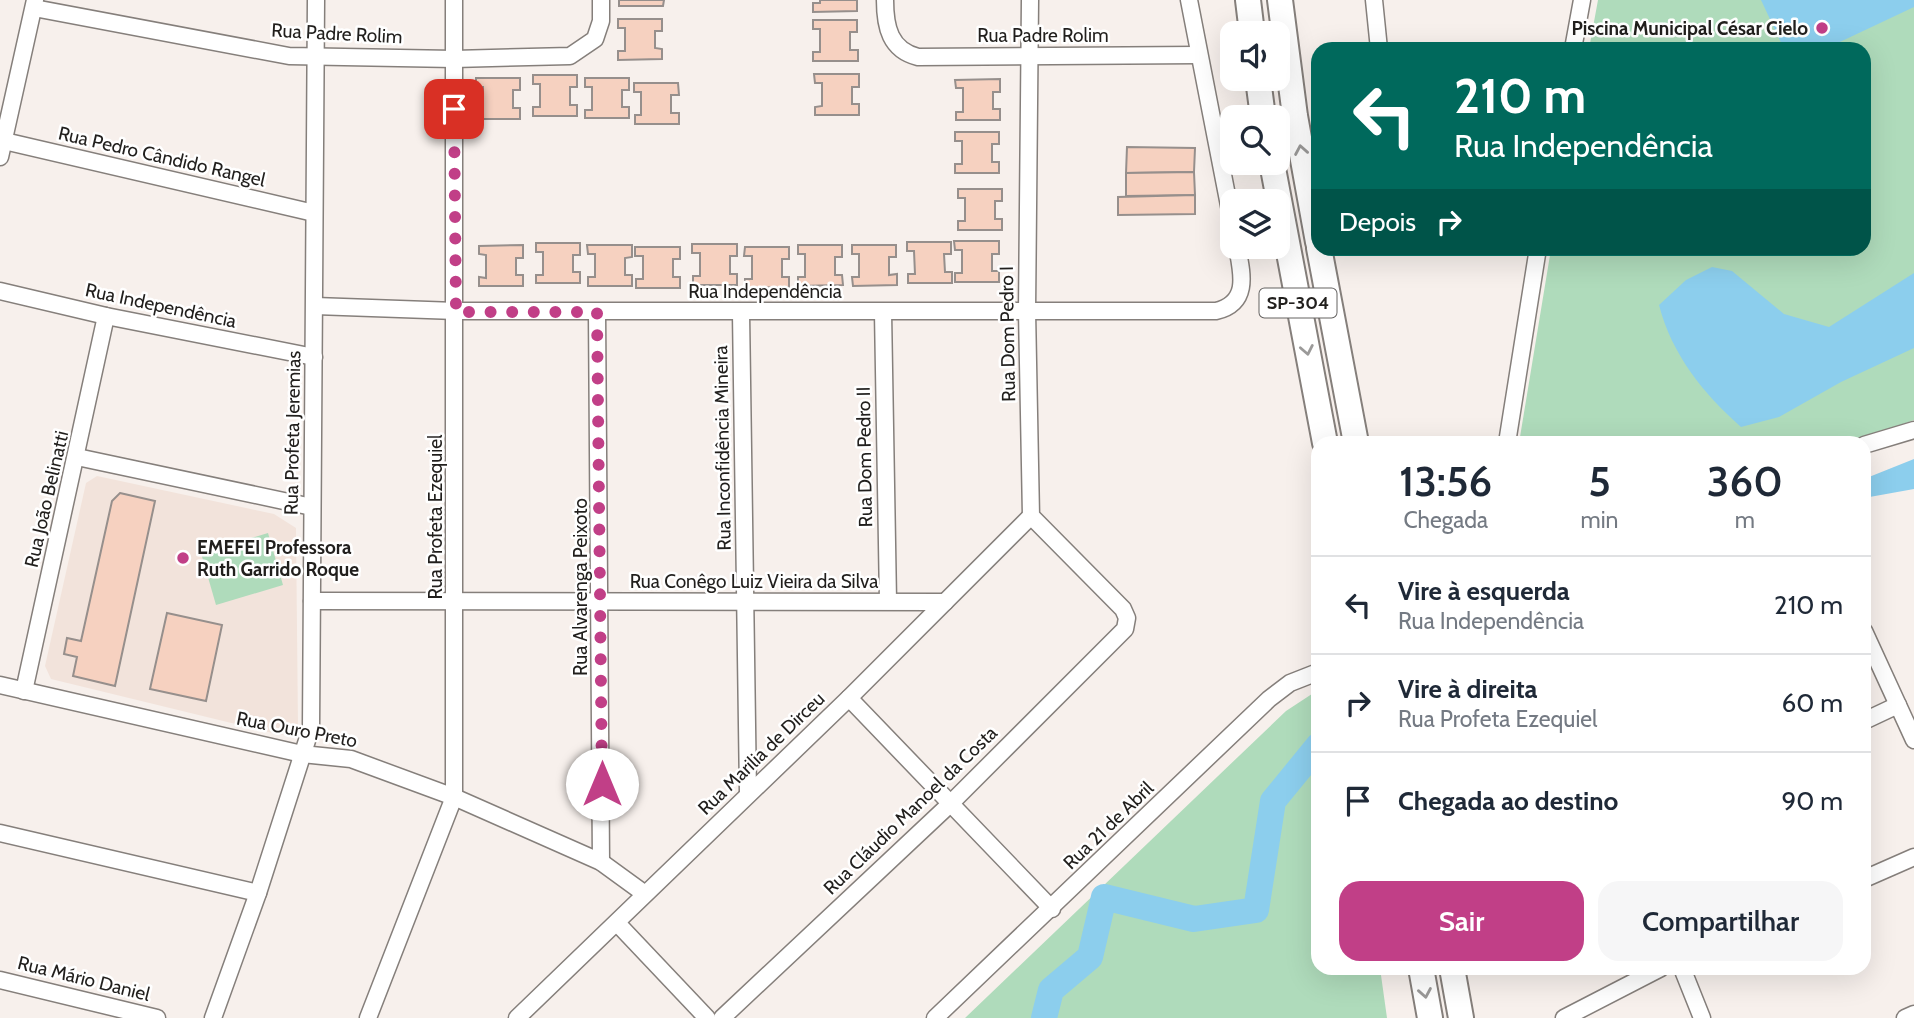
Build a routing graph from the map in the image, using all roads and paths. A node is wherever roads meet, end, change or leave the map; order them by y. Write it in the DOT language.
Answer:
graph roads {
  1 [pos="316,0"];
  2 [pos="454,0"];
  3 [pos="601,0"];
  4 [pos="885,0"];
  5 [pos="1030,0"];
  6 [pos="1189,0"];
  7 [pos="1248,0"];
  8 [pos="1280,0"];
  9 [pos="1374,0"];
  10 [pos="1582,0"];
  11 [pos="34,4"];
  12 [pos="1251,21"];
  13 [pos="1378,42"];
  14 [pos="1574,42"];
  15 [pos="317,55"];
  16 [pos="1199,55"];
  17 [pos="1030,56"];
  18 [pos="454,59"];
  19 [pos="1,146"];
  20 [pos="1274,175"];
  21 [pos="1226,189"];
  22 [pos="1311,204"];
  23 [pos="314,213"];
  24 [pos="1321,256"];
  25 [pos="1537,256"];
  26 [pos="1239,259"];
  27 [pos="0,291"];
  28 [pos="315,306"];
  29 [pos="1027,311"];
  30 [pos="456,312"];
  31 [pos="597,312"];
  32 [pos="883,312"];
  33 [pos="741,313"];
  34 [pos="106,316"];
  35 [pos="314,357"];
  36 [pos="1914,430"];
  37 [pos="1324,436"];
  38 [pos="1355,436"];
  39 [pos="1508,436"];
  40 [pos="1871,443"];
  41 [pos="77,457"];
  42 [pos="312,507"];
  43 [pos="1031,516"];
  44 [pos="456,600"];
  45 [pos="746,600"];
  46 [pos="312,601"];
  47 [pos="888,601"];
  48 [pos="602,602"];
  49 [pos="945,602"];
  50 [pos="1871,646"];
  51 [pos="1311,675"];
  52 [pos="0,685"];
  53 [pos="24,691"];
  54 [pos="849,698"];
  55 [pos="1898,705"];
  56 [pos="1871,718"];
  57 [pos="1914,740"];
  58 [pos="302,754"];
  59 [pos="748,793"];
  60 [pos="454,797"];
  61 [pos="949,805"];
  62 [pos="0,833"];
  63 [pos="1914,857"];
  64 [pos="601,862"];
  65 [pos="1871,876"];
  66 [pos="258,894"];
  67 [pos="645,894"];
  68 [pos="1052,909"];
  69 [pos="617,923"];
  70 [pos="1422,975"];
  71 [pos="1453,975"];
  72 [pos="1647,975"];
  73 [pos="1685,975"];
  74 [pos="0,980"];
  75 [pos="1914,1014"];
  76 [pos="158,1018"];
  77 [pos="213,1018"];
  78 [pos="368,1018"];
  79 [pos="517,1018"];
  80 [pos="707,1018"];
  81 [pos="722,1018"];
  82 [pos="935,1018"];
  83 [pos="1430,1018"];
  84 [pos="1461,1018"];
  85 [pos="1564,1018"];
  86 [pos="1702,1018"];
  87 [pos="1905,1018"];
  1 -- 15 [label="street, Rua Profeta Jeremias"];
  2 -- 18 [label="street, Rua Profeta Ezequiel"];
  3 -- 18 [label="street, Rua Padre Rolim"];
  4 -- 17 [label="street, Rua Padre Rolim"];
  5 -- 17 [label="street, Rua Dom Pedro I"];
  6 -- 16 [label="street"];
  7 -- 12 [label="highway"];
  22 -- 8 [label="highway, one-way"];
  9 -- 13 [label="street"];
  10 -- 14 [label="street"];
  11 -- 15 [label="street, Rua Padre Rolim"];
  11 -- 19 [label="street"];
  15 -- 18 [label="street, Rua Padre Rolim"];
  15 -- 23 [label="street, Rua Profeta Jeremias"];
  16 -- 17 [label="street, Rua Padre Rolim"];
  16 -- 21 [label="street"];
  17 -- 29 [label="street, Rua Dom Pedro I"];
  18 -- 30 [label="street, Rua Profeta Ezequiel"];
  19 -- 23 [label="street, Rua Pedro Cândido Rangel"];
  20 -- 37 [label="highway, SP-304, one-way"];
  23 -- 28 [label="street, Rua Profeta Jeremias"];
  24 -- 38 [label="highway, SP-304"];
  25 -- 39 [label="street"];
  26 -- 29 [label="street, Rua Independência"];
  27 -- 34 [label="street, Rua Independência"];
  28 -- 30 [label="street, Rua Independência"];
  28 -- 35 [label="street, Rua Profeta Jeremias"];
  29 -- 32 [label="street, Rua Independência"];
  29 -- 43 [label="street, Rua Dom Pedro I"];
  30 -- 31 [label="street, Rua Independência"];
  30 -- 44 [label="street, Rua Profeta Ezequiel"];
  31 -- 33 [label="street, Rua Independência"];
  31 -- 48 [label="street, Rua Alvarenga Peixoto"];
  32 -- 33 [label="street, Rua Independência"];
  32 -- 47 [label="street, Rua Dom Pedro II"];
  33 -- 45 [label="street, Rua Inconfidência Mineira"];
  34 -- 35 [label="street, Rua Independência"];
  34 -- 41 [label="street, Rua João Belinatti"];
  35 -- 42 [label="street, Rua Profeta Jeremias"];
  36 -- 40 [label="street"];
  41 -- 42 [label="street"];
  41 -- 53 [label="street, Rua João Belinatti"];
  42 -- 46 [label="street, Rua Profeta Jeremias"];
  43 -- 49 [label="street, Rua Marilia de Dirceu"];
  43 -- 61 [label="street, Rua Cláudio Manoel da Costa"];
  44 -- 46 [label="street, Rua Conêgo Luiz Vieira da Silva"];
  44 -- 48 [label="street, Rua Conêgo Luiz Vieira da Silva"];
  44 -- 60 [label="street, Rua Profeta Ezequiel"];
  45 -- 47 [label="street, Rua Conêgo Luiz Vieira da Silva"];
  45 -- 48 [label="street, Rua Conêgo Luiz Vieira da Silva"];
  45 -- 59 [label="street, Rua Inconfidência Mineira"];
  46 -- 58 [label="street, Rua Profeta Jeremias"];
  47 -- 49 [label="street, Rua Conêgo Luiz Vieira da Silva"];
  48 -- 64 [label="street, Rua Alvarenga Peixoto"];
  49 -- 54 [label="street, Rua Marilia de Dirceu"];
  50 -- 55 [label="street"];
  51 -- 68 [label="street, Rua 21 de Abril"];
  52 -- 53 [label="street, Rua Ouro Preto"];
  53 -- 58 [label="street, Rua Ouro Preto"];
  54 -- 59 [label="street, Rua Marilia de Dirceu"];
  54 -- 61 [label="street"];
  55 -- 56 [label="street"];
  55 -- 57 [label="street"];
  58 -- 60 [label="street, Rua Ouro Preto"];
  58 -- 66 [label="street, Rua Profeta Jeremias"];
  59 -- 67 [label="street, Rua Marilia de Dirceu"];
  60 -- 64 [label="street, Rua Ouro Preto"];
  60 -- 78 [label="street, Rua Profeta Ezequiel"];
  61 -- 68 [label="street"];
  61 -- 81 [label="street, Rua Cláudio Manoel da Costa"];
  62 -- 66 [label="street"];
  63 -- 65 [label="street"];
  64 -- 67 [label="street, Rua Ouro Preto"];
  66 -- 77 [label="street, Rua Profeta Jeremias"];
  67 -- 69 [label="street, Rua Marilia de Dirceu"];
  68 -- 82 [label="street, Rua 21 de Abril"];
  69 -- 79 [label="street, Rua Marilia de Dirceu"];
  69 -- 80 [label="street"];
  70 -- 83 [label="highway, one-way"];
  71 -- 84 [label="highway"];
  72 -- 85 [label="street"];
  73 -- 86 [label="street"];
  74 -- 76 [label="street, Rua Mário Daniel"];
  75 -- 87 [label="street"];
}
